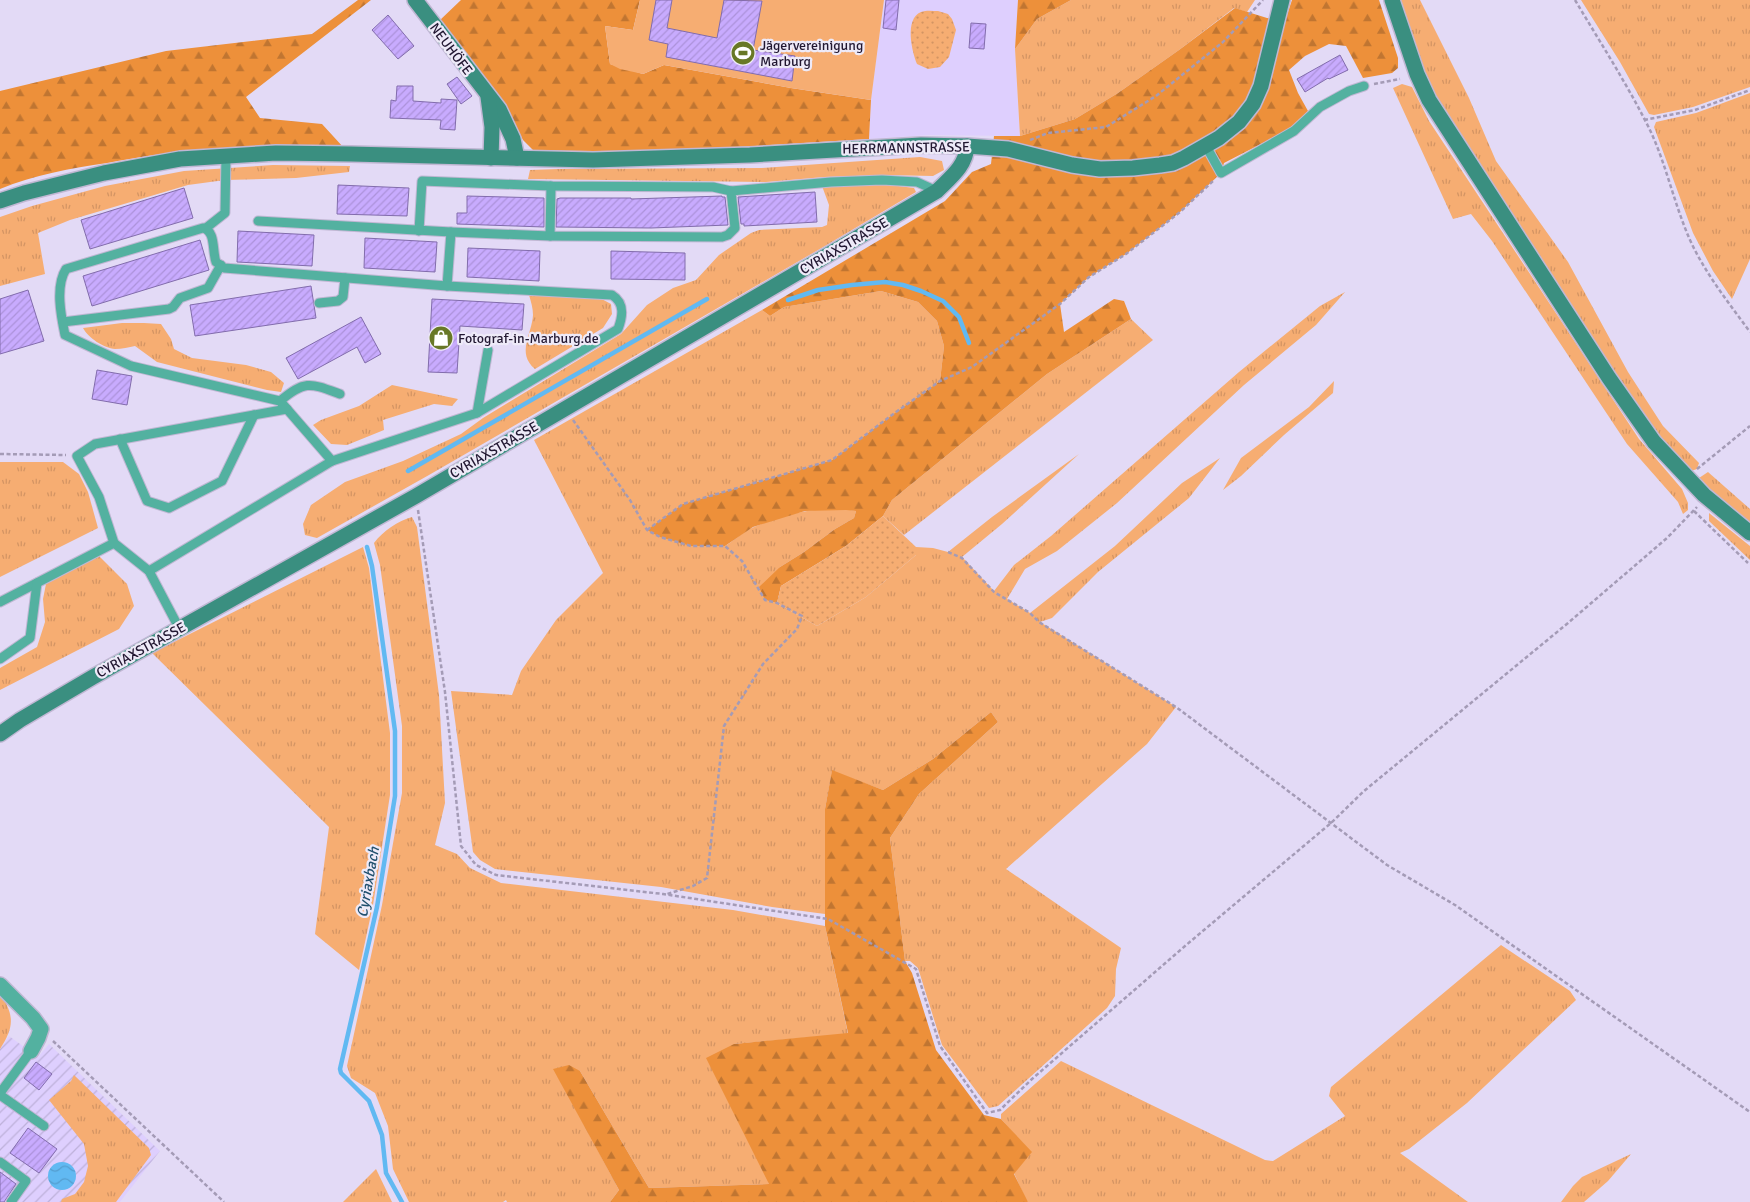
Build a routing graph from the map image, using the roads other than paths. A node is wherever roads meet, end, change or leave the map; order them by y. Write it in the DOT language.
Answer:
graph roads {
  1 [pos="415,0"];
  2 [pos="1282,0"];
  3 [pos="1392,0"];
  4 [pos="1364,86"];
  5 [pos="488,97"];
  6 [pos="967,146"];
  7 [pos="1206,146"];
  8 [pos="226,156"];
  9 [pos="491,158"];
  10 [pos="517,158"];
  11 [pos="551,186"];
  12 [pos="731,191"];
  13 [pos="937,191"];
  14 [pos="0,201"];
  15 [pos="258,220"];
  16 [pos="206,228"];
  17 [pos="419,230"];
  18 [pos="451,232"];
  19 [pos="550,236"];
  20 [pos="221,266"];
  21 [pos="345,278"];
  22 [pos="447,286"];
  23 [pos="319,303"];
  24 [pos="62,322"];
  25 [pos="488,350"];
  26 [pos="340,394"];
  27 [pos="280,401"];
  28 [pos="287,409"];
  29 [pos="477,413"];
  30 [pos="254,415"];
  31 [pos="120,439"];
  32 [pos="332,461"];
  33 [pos="1750,533"];
  34 [pos="114,543"];
  35 [pos="149,572"];
  36 [pos="37,583"];
  37 [pos="0,602"];
  38 [pos="179,628"];
  39 [pos="0,659"];
  40 [pos="0,734"];
  41 [pos="0,985"];
  42 [pos="31,1052"];
  43 [pos="0,1094"];
  44 [pos="44,1126"];
  45 [pos="0,1162"];
  46 [pos="11,1202"];
  1 -- 5 [label="street, NEUHÖFE"];
  2 -- 7 [label="street, HERRMANNSTRASSE"];
  3 -- 33 [label="street"];
  4 -- 7 [label="lane"];
  5 -- 9 [label="street, NEUHÖFE"];
  5 -- 10 [label="street, NEUHÖFE"];
  6 -- 7 [label="street, HERRMANNSTRASSE"];
  6 -- 10 [label="street, HERRMANNSTRASSE"];
  6 -- 13 [label="street, CYRIAXSTRASSE"];
  8 -- 9 [label="street, HERRMANNSTRASSE"];
  8 -- 14 [label="street, HERRMANNSTRASSE"];
  8 -- 16 [label="lane"];
  9 -- 10 [label="street, HERRMANNSTRASSE"];
  11 -- 12 [label="lane"];
  11 -- 17 [label="lane"];
  11 -- 19 [label="lane"];
  12 -- 13 [label="lane"];
  12 -- 19 [label="lane"];
  13 -- 38 [label="street, CYRIAXSTRASSE"];
  15 -- 17 [label="lane"];
  16 -- 20 [label="lane"];
  16 -- 24 [label="lane"];
  17 -- 18 [label="lane"];
  18 -- 19 [label="lane"];
  18 -- 22 [label="lane"];
  20 -- 21 [label="lane"];
  20 -- 24 [label="lane"];
  21 -- 22 [label="lane"];
  21 -- 23 [label="lane"];
  22 -- 29 [label="lane"];
  24 -- 27 [label="lane"];
  25 -- 29 [label="lane"];
  26 -- 27 [label="lane"];
  27 -- 28 [label="lane"];
  28 -- 30 [label="lane"];
  28 -- 32 [label="lane"];
  29 -- 32 [label="lane"];
  30 -- 31 [label="lane"];
  30 -- 31 [label="lane"];
  31 -- 34 [label="lane"];
  32 -- 35 [label="lane"];
  34 -- 35 [label="lane"];
  34 -- 36 [label="lane"];
  35 -- 38 [label="lane"];
  36 -- 37 [label="lane"];
  36 -- 39 [label="lane"];
  38 -- 40 [label="street, CYRIAXSTRASSE"];
  41 -- 42 [label="street"];
  42 -- 43 [label="lane"];
  43 -- 44 [label="lane"];
  45 -- 46 [label="lane"];
}
